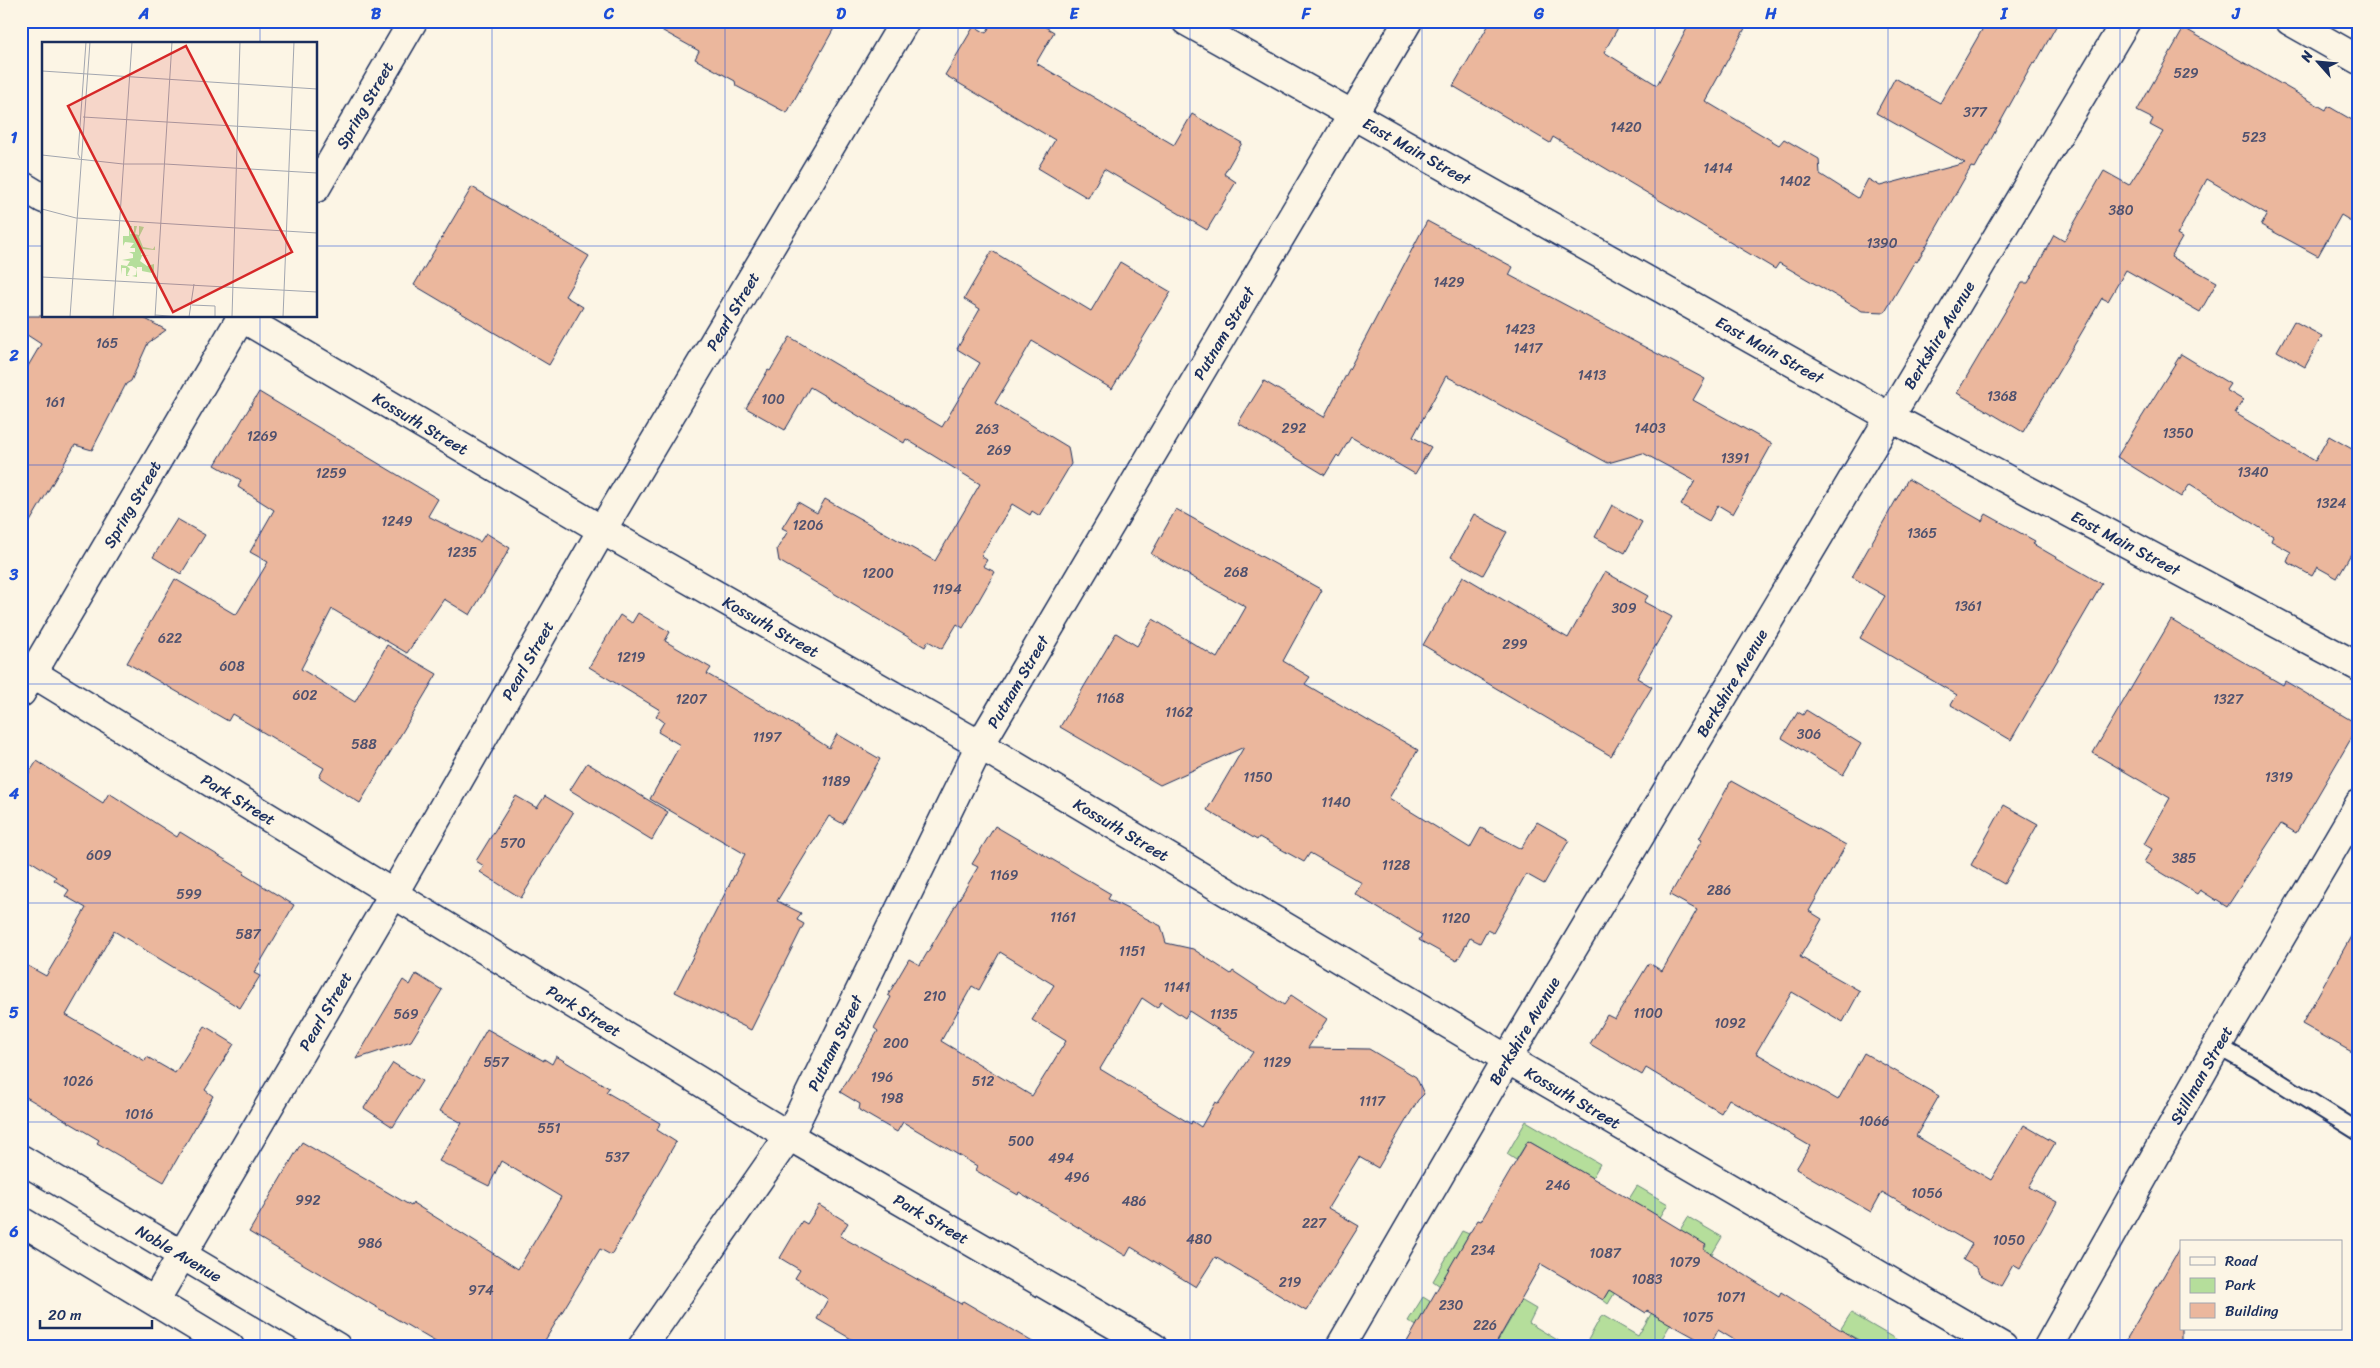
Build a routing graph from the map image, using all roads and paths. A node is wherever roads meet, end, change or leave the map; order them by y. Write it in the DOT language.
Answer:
graph roads {
  1 [pos="413,21"];
  2 [pos="905,21"];
  3 [pos="1186,21"];
  4 [pos="1408,21"];
  5 [pos="2126,21"];
  6 [pos="2290,21"];
  7 [pos="2359,60"];
  8 [pos="1352,114"];
  9 [pos="21,185"];
  10 [pos="318,185"];
  11 [pos="42,198"];
  12 [pos="240,318"];
  13 [pos="243,318"];
  14 [pos="1890,417"];
  15 [pos="602,530"];
  16 [pos="2359,667"];
  17 [pos="25,677"];
  18 [pos="980,745"];
  19 [pos="2359,804"];
  20 [pos="394,893"];
  21 [pos="2217,1046"];
  22 [pos="1508,1059"];
  23 [pos="2359,1132"];
  24 [pos="789,1136"];
  25 [pos="21,1159"];
  26 [pos="21,1221"];
  27 [pos="184,1254"];
  28 [pos="155,1301"];
  29 [pos="230,1347"];
  30 [pos="337,1347"];
  31 [pos="642,1347"];
  32 [pos="1153,1347"];
  33 [pos="1340,1347"];
  34 [pos="2003,1347"];
  35 [pos="2048,1347"];
  1 -- 10 [label="street, Spring Street"];
  2 -- 15 [label="street, Pearl Street"];
  3 -- 8 [label="street, East Main Street"];
  4 -- 8 [label="street, Putnam Street"];
  5 -- 14 [label="street, Berkshire Avenue"];
  6 -- 7 [label="street"];
  8 -- 14 [label="street, East Main Street"];
  8 -- 18 [label="street, Putnam Street"];
  9 -- 11 [label="street"];
  12 -- 17 [label="street, Spring Street"];
  13 -- 15 [label="street, Kossuth Street"];
  14 -- 16 [label="street, East Main Street"];
  14 -- 22 [label="street, Berkshire Avenue"];
  15 -- 18 [label="street, Kossuth Street"];
  15 -- 20 [label="street, Pearl Street"];
  17 -- 20 [label="street, Park Street"];
  18 -- 22 [label="street, Kossuth Street"];
  18 -- 24 [label="street, Putnam Street"];
  19 -- 21 [label="street, Stillman Street"];
  20 -- 24 [label="street, Park Street"];
  20 -- 27 [label="street, Pearl Street"];
  21 -- 23 [label="lane"];
  21 -- 35 [label="street, Stillman Street"];
  22 -- 33 [label="street, Berkshire Avenue"];
  22 -- 34 [label="street, Kossuth Street"];
  24 -- 31 [label="street, Putnam Street"];
  24 -- 32 [label="street, Park Street"];
  25 -- 27 [label="street, Noble Avenue"];
  26 -- 28 [label="street"];
  27 -- 28 [label="street, Pearl Street"];
  27 -- 30 [label="street, Noble Avenue"];
  28 -- 29 [label="street"];
}
